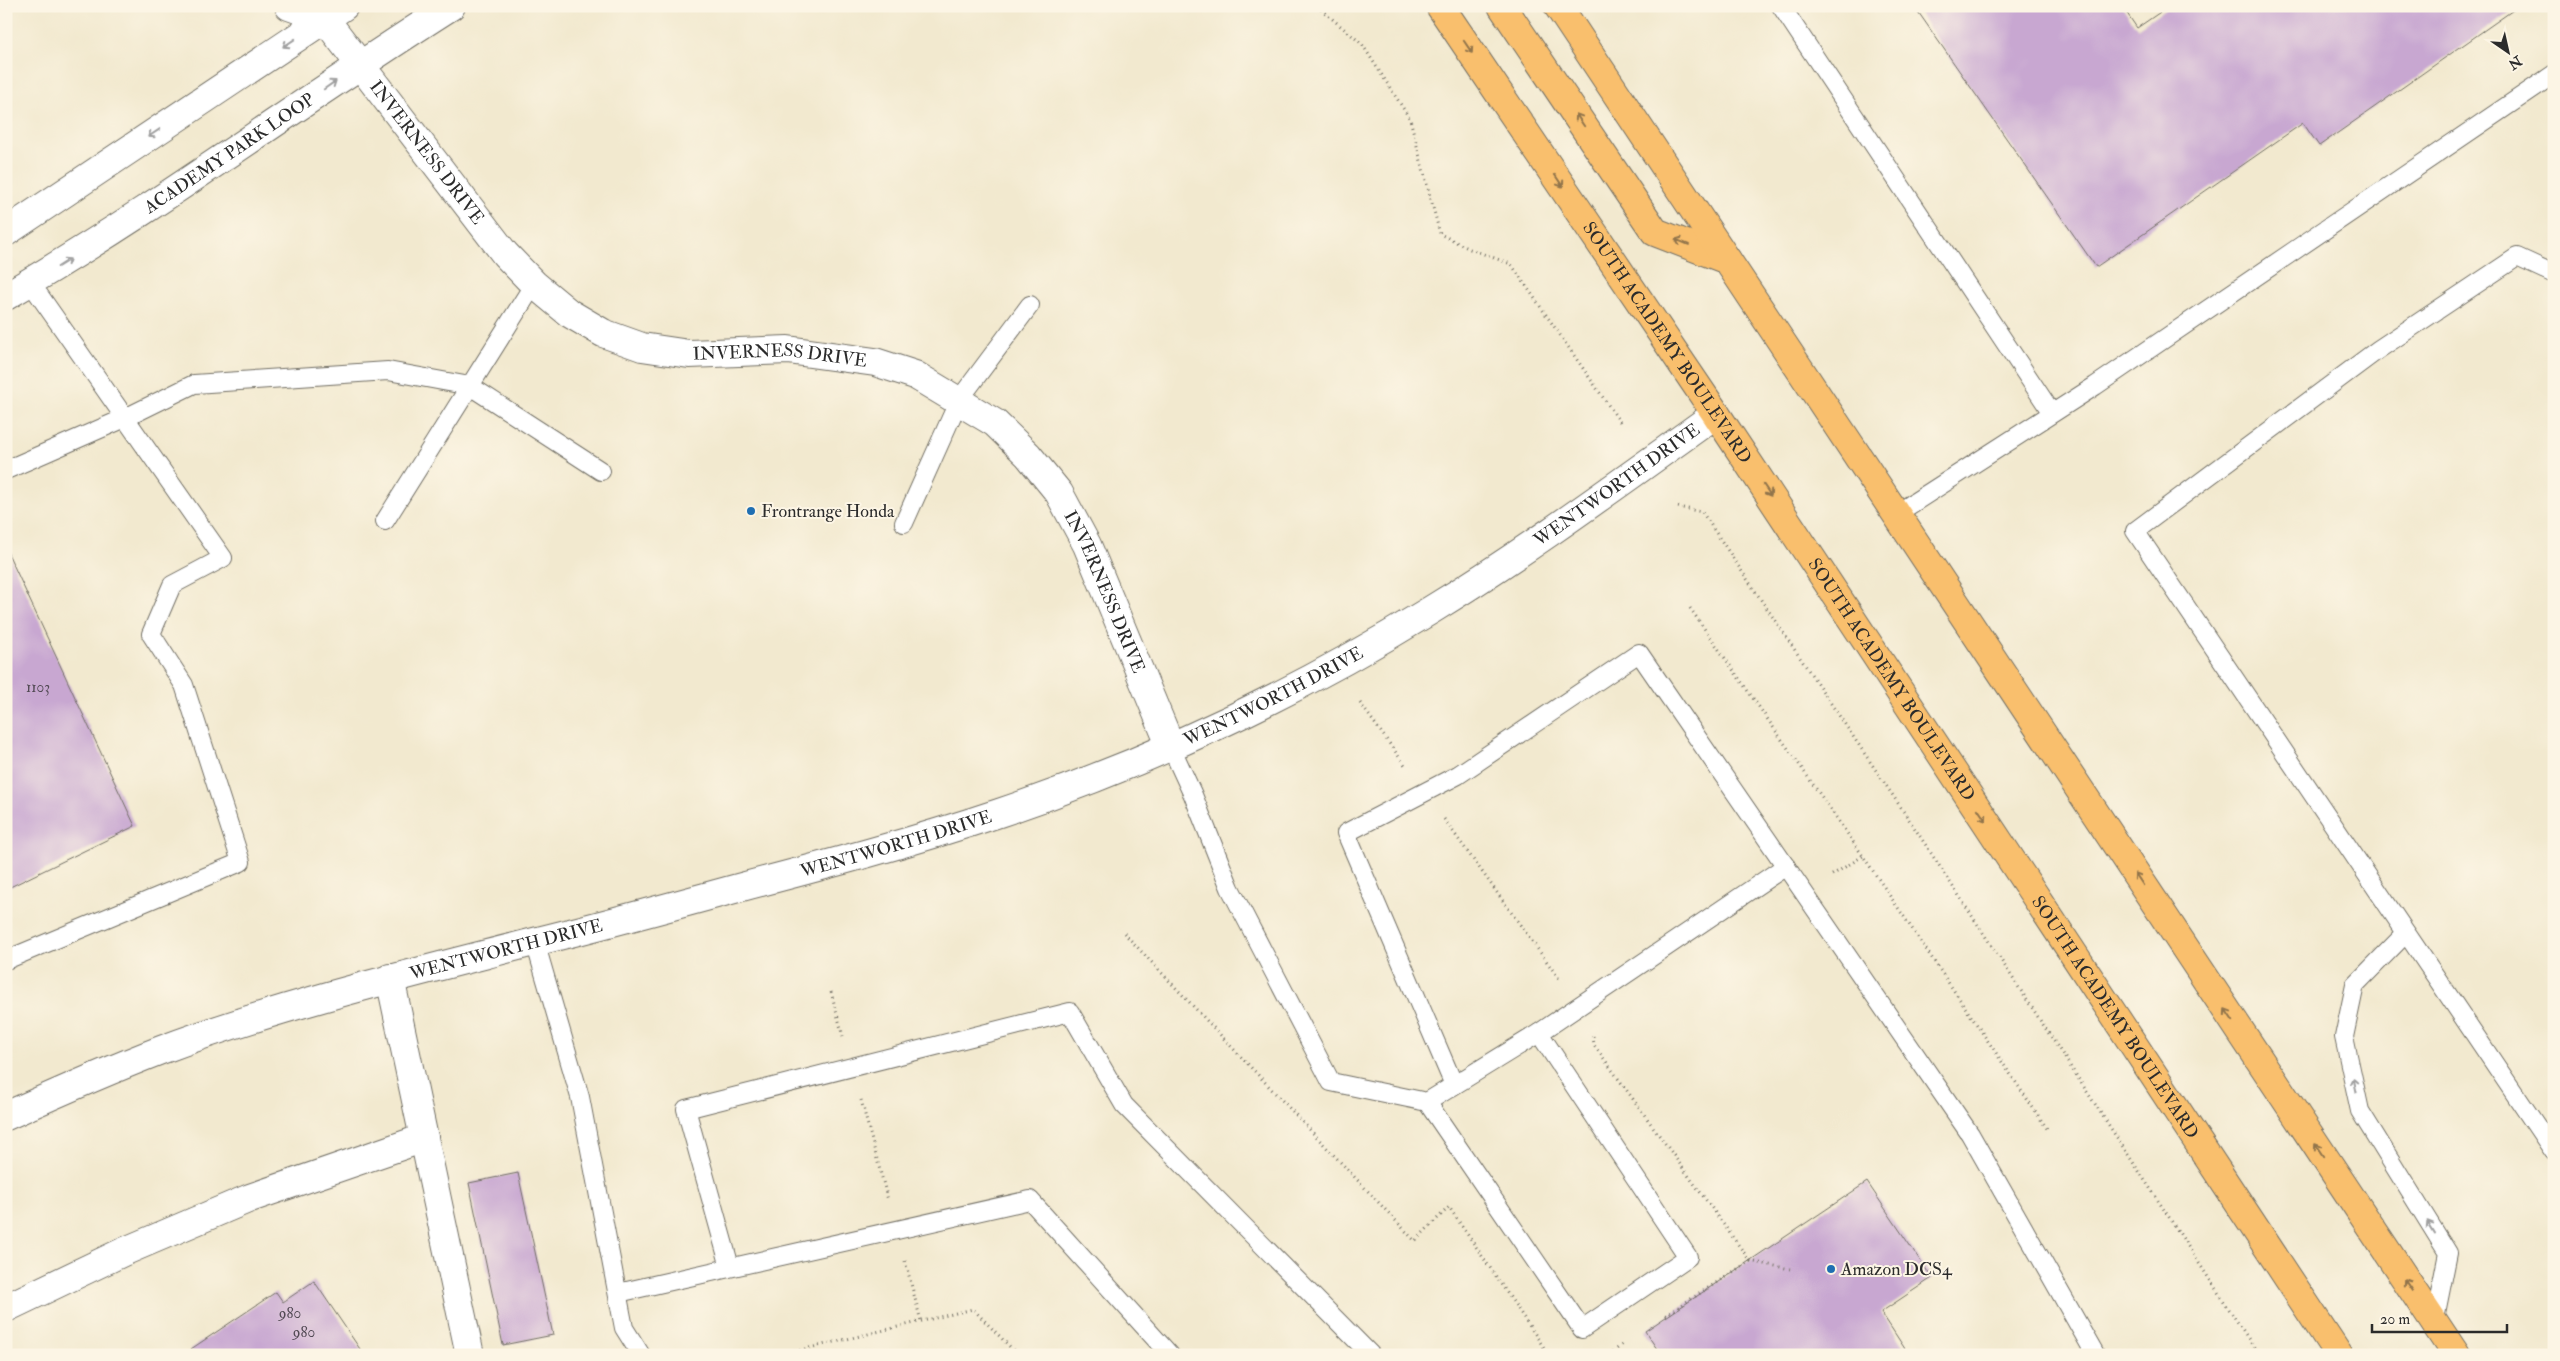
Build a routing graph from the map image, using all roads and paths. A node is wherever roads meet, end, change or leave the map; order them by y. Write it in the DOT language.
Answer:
graph roads {
  1 [pos="290,6"];
  2 [pos="451,6"];
  3 [pos="1317,6"];
  4 [pos="1440,6"];
  5 [pos="1502,6"];
  6 [pos="1558,6"];
  7 [pos="1781,6"];
  8 [pos="331,10"];
  9 [pos="361,64"];
  10 [pos="2554,74"];
  11 [pos="6,232"];
  12 [pos="1727,260"];
  13 [pos="2554,274"];
  14 [pos="30,282"];
  15 [pos="534,284"];
  16 [pos="6,296"];
  17 [pos="1030,305"];
  18 [pos="470,386"];
  19 [pos="959,400"];
  20 [pos="2052,413"];
  21 [pos="1716,414"];
  22 [pos="125,418"];
  23 [pos="1620,422"];
  24 [pos="6,470"];
  25 [pos="601,471"];
  26 [pos="1678,507"];
  27 [pos="1896,514"];
  28 [pos="385,521"];
  29 [pos="904,523"];
  30 [pos="1690,608"];
  31 [pos="1171,747"];
  32 [pos="1786,866"];
  33 [pos="1124,933"];
  34 [pos="2406,933"];
  35 [pos="534,942"];
  36 [pos="6,960"];
  37 [pos="390,978"];
  38 [pos="831,992"];
  39 [pos="1539,1033"];
  40 [pos="852,1067"];
  41 [pos="1454,1085"];
  42 [pos="1427,1102"];
  43 [pos="6,1116"];
  44 [pos="2048,1130"];
  45 [pos="424,1138"];
  46 [pos="2554,1152"];
  47 [pos="896,1230"];
  48 [pos="1750,1261"];
  49 [pos="730,1267"];
  50 [pos="1790,1269"];
  51 [pos="618,1293"];
  52 [pos="6,1308"];
  53 [pos="921,1321"];
  54 [pos="2434,1323"];
  55 [pos="470,1355"];
  56 [pos="641,1355"];
  57 [pos="780,1355"];
  58 [pos="1018,1355"];
  59 [pos="1170,1355"];
  60 [pos="1371,1355"];
  61 [pos="1549,1355"];
  62 [pos="2089,1355"];
  63 [pos="2259,1355"];
  64 [pos="2339,1355"];
  65 [pos="2456,1355"];
  1 -- 8 [label="street"];
  2 -- 9 [label="street, ACADEMY PARK LOOP"];
  3 -- 23 [label="path"];
  4 -- 21 [label="highway, SOUTH ACADEMY BOULEVARD, one-way"];
  12 -- 5 [label="highway, one-way"];
  6 -- 12 [label="highway"];
  7 -- 20 [label="lane"];
  8 -- 9 [label="street, INVERNESS DRIVE"];
  8 -- 11 [label="street, one-way"];
  14 -- 9 [label="street, ACADEMY PARK LOOP, one-way"];
  9 -- 15 [label="street, INVERNESS DRIVE"];
  10 -- 20 [label="lane"];
  12 -- 27 [label="highway"];
  13 -- 34 [label="lane"];
  14 -- 16 [label="street, ACADEMY PARK LOOP"];
  14 -- 22 [label="lane"];
  15 -- 18 [label="lane"];
  15 -- 19 [label="street, INVERNESS DRIVE"];
  17 -- 19 [label="lane"];
  18 -- 22 [label="lane"];
  18 -- 25 [label="lane"];
  18 -- 28 [label="lane"];
  19 -- 29 [label="lane"];
  19 -- 31 [label="street, INVERNESS DRIVE"];
  20 -- 27 [label="lane"];
  21 -- 31 [label="street, WENTWORTH DRIVE"];
  21 -- 64 [label="highway, SOUTH ACADEMY BOULEVARD, one-way"];
  22 -- 24 [label="lane"];
  22 -- 36 [label="lane"];
  26 -- 63 [label="path"];
  54 -- 27 [label="highway, one-way"];
  30 -- 44 [label="path"];
  31 -- 35 [label="street, WENTWORTH DRIVE"];
  31 -- 42 [label="lane"];
  32 -- 39 [label="lane"];
  32 -- 41 [label="lane"];
  32 -- 62 [label="lane"];
  33 -- 61 [label="path"];
  34 -- 46 [label="lane"];
  54 -- 34 [label="lane, one-way"];
  35 -- 37 [label="street, WENTWORTH DRIVE"];
  35 -- 51 [label="lane"];
  37 -- 43 [label="street, WENTWORTH DRIVE"];
  37 -- 45 [label="street"];
  38 -- 40 [label="path"];
  39 -- 41 [label="lane"];
  39 -- 42 [label="lane"];
  40 -- 47 [label="path"];
  40 -- 49 [label="lane"];
  40 -- 60 [label="lane"];
  41 -- 42 [label="lane"];
  45 -- 52 [label="street"];
  45 -- 55 [label="street"];
  47 -- 49 [label="lane"];
  47 -- 53 [label="path"];
  47 -- 59 [label="lane"];
  48 -- 50 [label="path"];
  49 -- 51 [label="lane"];
  51 -- 56 [label="lane"];
  53 -- 57 [label="path"];
  53 -- 58 [label="path"];
  54 -- 65 [label="highway"];
}
